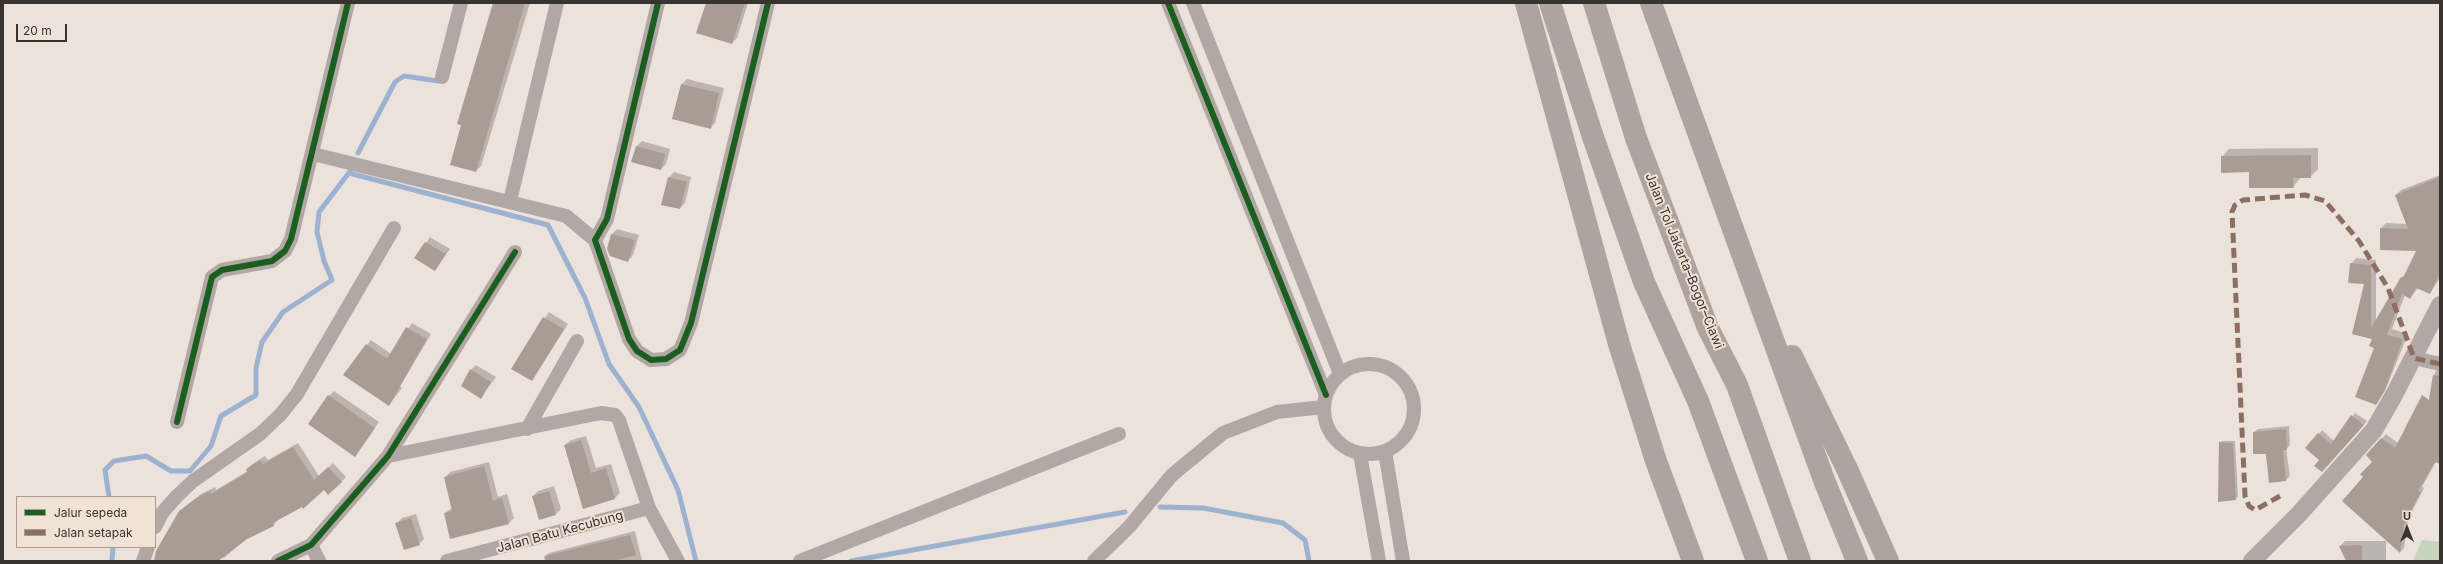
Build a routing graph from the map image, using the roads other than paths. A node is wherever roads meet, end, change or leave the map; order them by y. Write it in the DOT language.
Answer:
graph roads {
  1 [pos="348,3"];
  2 [pos="460,3"];
  3 [pos="557,3"];
  4 [pos="658,3"];
  5 [pos="768,3"];
  6 [pos="1168,3"];
  7 [pos="1193,3"];
  8 [pos="1526,3"];
  9 [pos="1550,3"];
  10 [pos="1594,3"];
  11 [pos="1651,3"];
  12 [pos="442,77"];
  13 [pos="313,154"];
  14 [pos="510,201"];
  15 [pos="394,228"];
  16 [pos="595,240"];
  17 [pos="515,252"];
  18 [pos="2440,305"];
  19 [pos="1760,306"];
  20 [pos="577,342"];
  21 [pos="2414,358"];
  22 [pos="2440,364"];
  23 [pos="1340,374"];
  24 [pos="1324,401"];
  25 [pos="177,422"];
  26 [pos="527,429"];
  27 [pos="1119,434"];
  28 [pos="1385,451"];
  29 [pos="1360,454"];
  30 [pos="388,456"];
  31 [pos="649,508"];
  32 [pos="156,525"];
  33 [pos="311,545"];
  34 [pos="148,548"];
  35 [pos="143,561"];
  36 [pos="278,561"];
  37 [pos="319,561"];
  38 [pos="447,561"];
  39 [pos="678,561"];
  40 [pos="800,561"];
  41 [pos="1094,561"];
  42 [pos="1379,561"];
  43 [pos="1403,561"];
  44 [pos="1692,561"];
  45 [pos="1756,561"];
  46 [pos="1800,561"];
  47 [pos="1857,561"];
  48 [pos="1888,561"];
  49 [pos="2252,561"];
  1 -- 13 [label="street"];
  2 -- 12 [label="street"];
  3 -- 14 [label="street"];
  4 -- 16 [label="street"];
  5 -- 16 [label="street"];
  6 -- 24 [label="street"];
  7 -- 23 [label="street"];
  8 -- 44 [label="highway"];
  9 -- 45 [label="highway"];
  10 -- 46 [label="highway, Jalan Tol Jakarta–Bogor–Ciawi"];
  11 -- 19 [label="highway"];
  13 -- 14 [label="street"];
  13 -- 25 [label="street"];
  14 -- 16 [label="street"];
  15 -- 32 [label="street"];
  17 -- 30 [label="street"];
  18 -- 21 [label="street"];
  19 -- 47 [label="highway"];
  19 -- 48 [label="highway"];
  20 -- 26 [label="street"];
  21 -- 22 [label="street"];
  21 -- 49 [label="street"];
  23 -- 24 [label="street"];
  23 -- 28 [label="street"];
  24 -- 29 [label="street"];
  24 -- 41 [label="street"];
  26 -- 30 [label="street"];
  26 -- 31 [label="street"];
  27 -- 40 [label="street"];
  28 -- 29 [label="street"];
  28 -- 43 [label="street"];
  29 -- 42 [label="street"];
  30 -- 33 [label="street"];
  31 -- 38 [label="street, Jalan Batu Kecubung"];
  31 -- 39 [label="street"];
  33 -- 36 [label="street"];
  33 -- 37 [label="street"];
  34 -- 35 [label="street"];
}
